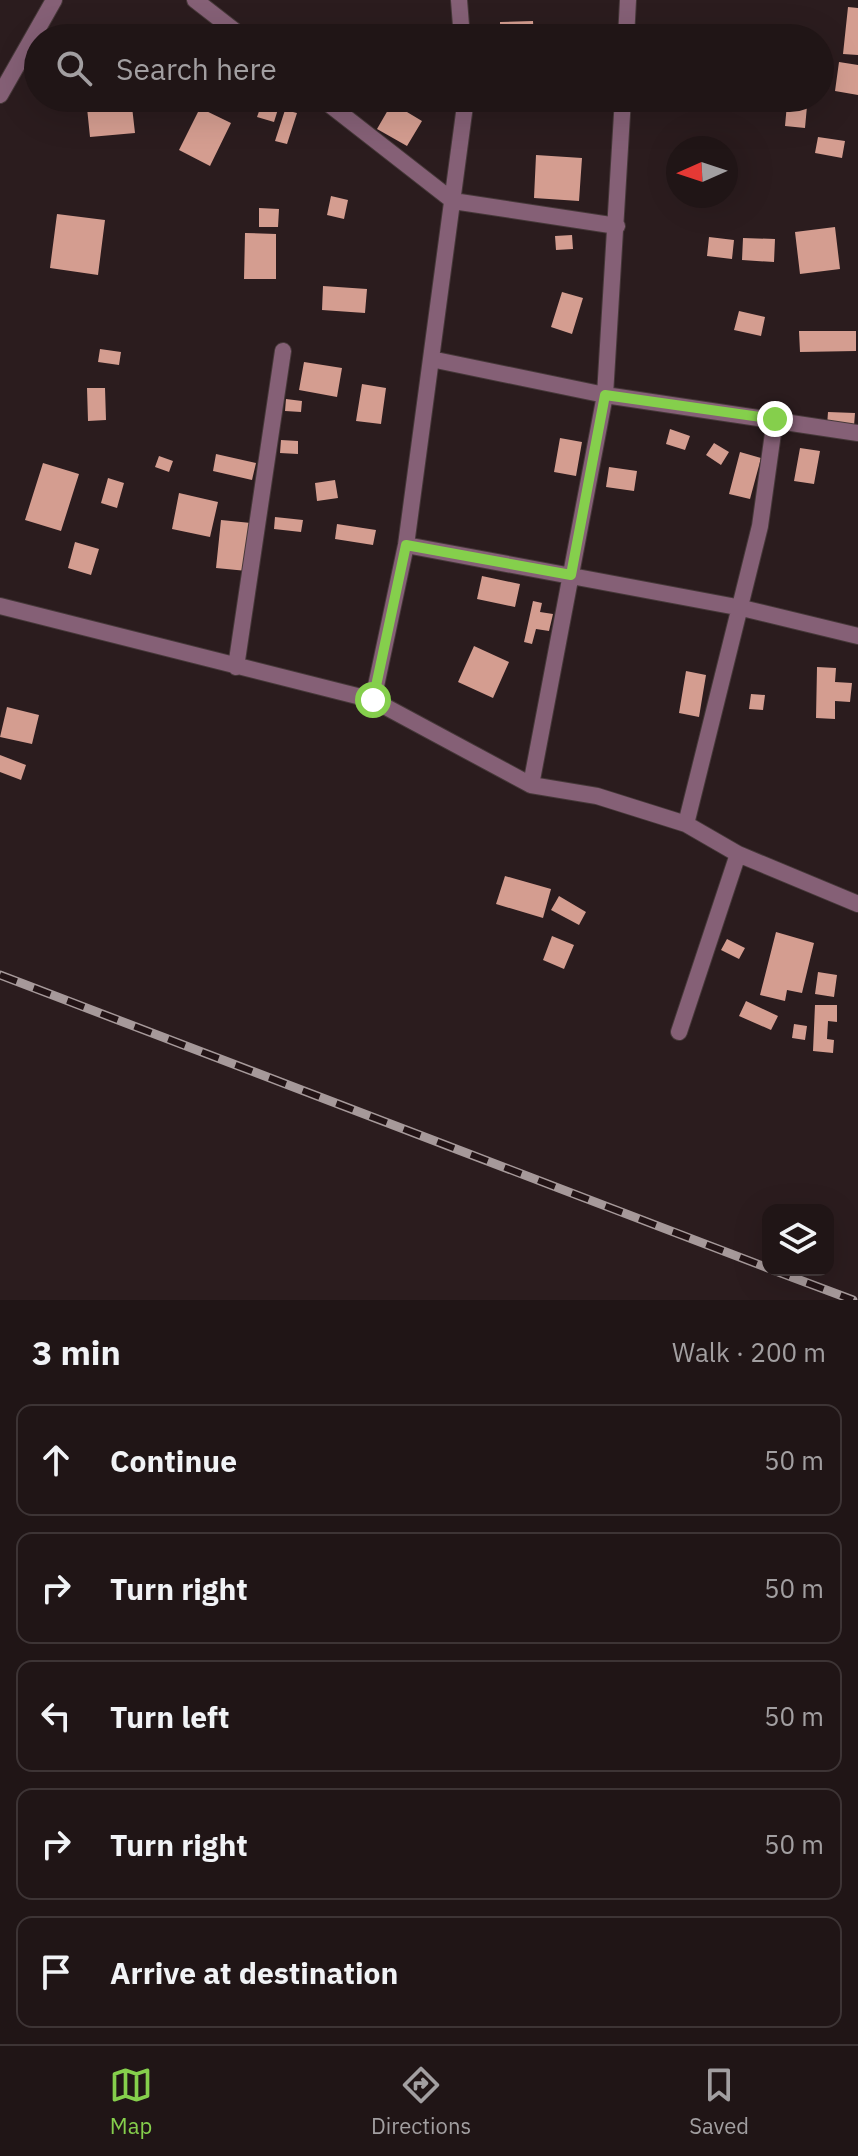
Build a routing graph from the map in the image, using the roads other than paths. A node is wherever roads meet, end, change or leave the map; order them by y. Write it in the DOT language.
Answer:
graph roads {
  1 [pos="54,0"];
  2 [pos="195,0"];
  3 [pos="459,0"];
  4 [pos="628,0"];
  5 [pos="40,24"];
  6 [pos="226,24"];
  7 [pos="461,24"];
  8 [pos="627,24"];
  9 [pos="24,53"];
  10 [pos="0,95"];
  11 [pos="339,112"];
  12 [pos="464,112"];
  13 [pos="622,112"];
  14 [pos="453,201"];
  15 [pos="617,226"];
  16 [pos="283,351"];
  17 [pos="431,359"];
  18 [pos="605,395"];
  19 [pos="775,419"];
  20 [pos="858,433"];
  21 [pos="406,545"];
  22 [pos="571,575"];
  23 [pos="0,606"];
  24 [pos="742,608"];
  25 [pos="858,636"];
  26 [pos="236,667"];
  27 [pos="373,700"];
  28 [pos="531,785"];
  29 [pos="686,824"];
  30 [pos="738,854"];
  31 [pos="858,904"];
  32 [pos="679,1032"];
  1 -- 5 [label="street"];
  2 -- 6 [label="street"];
  3 -- 7 [label="street"];
  4 -- 8 [label="street"];
  9 -- 10 [label="street"];
  11 -- 14 [label="street"];
  12 -- 14 [label="street"];
  13 -- 15 [label="street"];
  14 -- 15 [label="street"];
  14 -- 17 [label="street"];
  15 -- 18 [label="street"];
  16 -- 26 [label="street"];
  17 -- 18 [label="street"];
  17 -- 21 [label="street"];
  18 -- 19 [label="street"];
  18 -- 22 [label="street"];
  19 -- 20 [label="street"];
  19 -- 24 [label="street"];
  21 -- 22 [label="street"];
  21 -- 27 [label="street"];
  22 -- 24 [label="street"];
  22 -- 28 [label="street"];
  23 -- 26 [label="street"];
  24 -- 25 [label="street"];
  24 -- 29 [label="street"];
  26 -- 27 [label="street"];
  27 -- 28 [label="street"];
  28 -- 29 [label="street"];
  29 -- 30 [label="street"];
  30 -- 31 [label="street"];
  30 -- 32 [label="street"];
}
